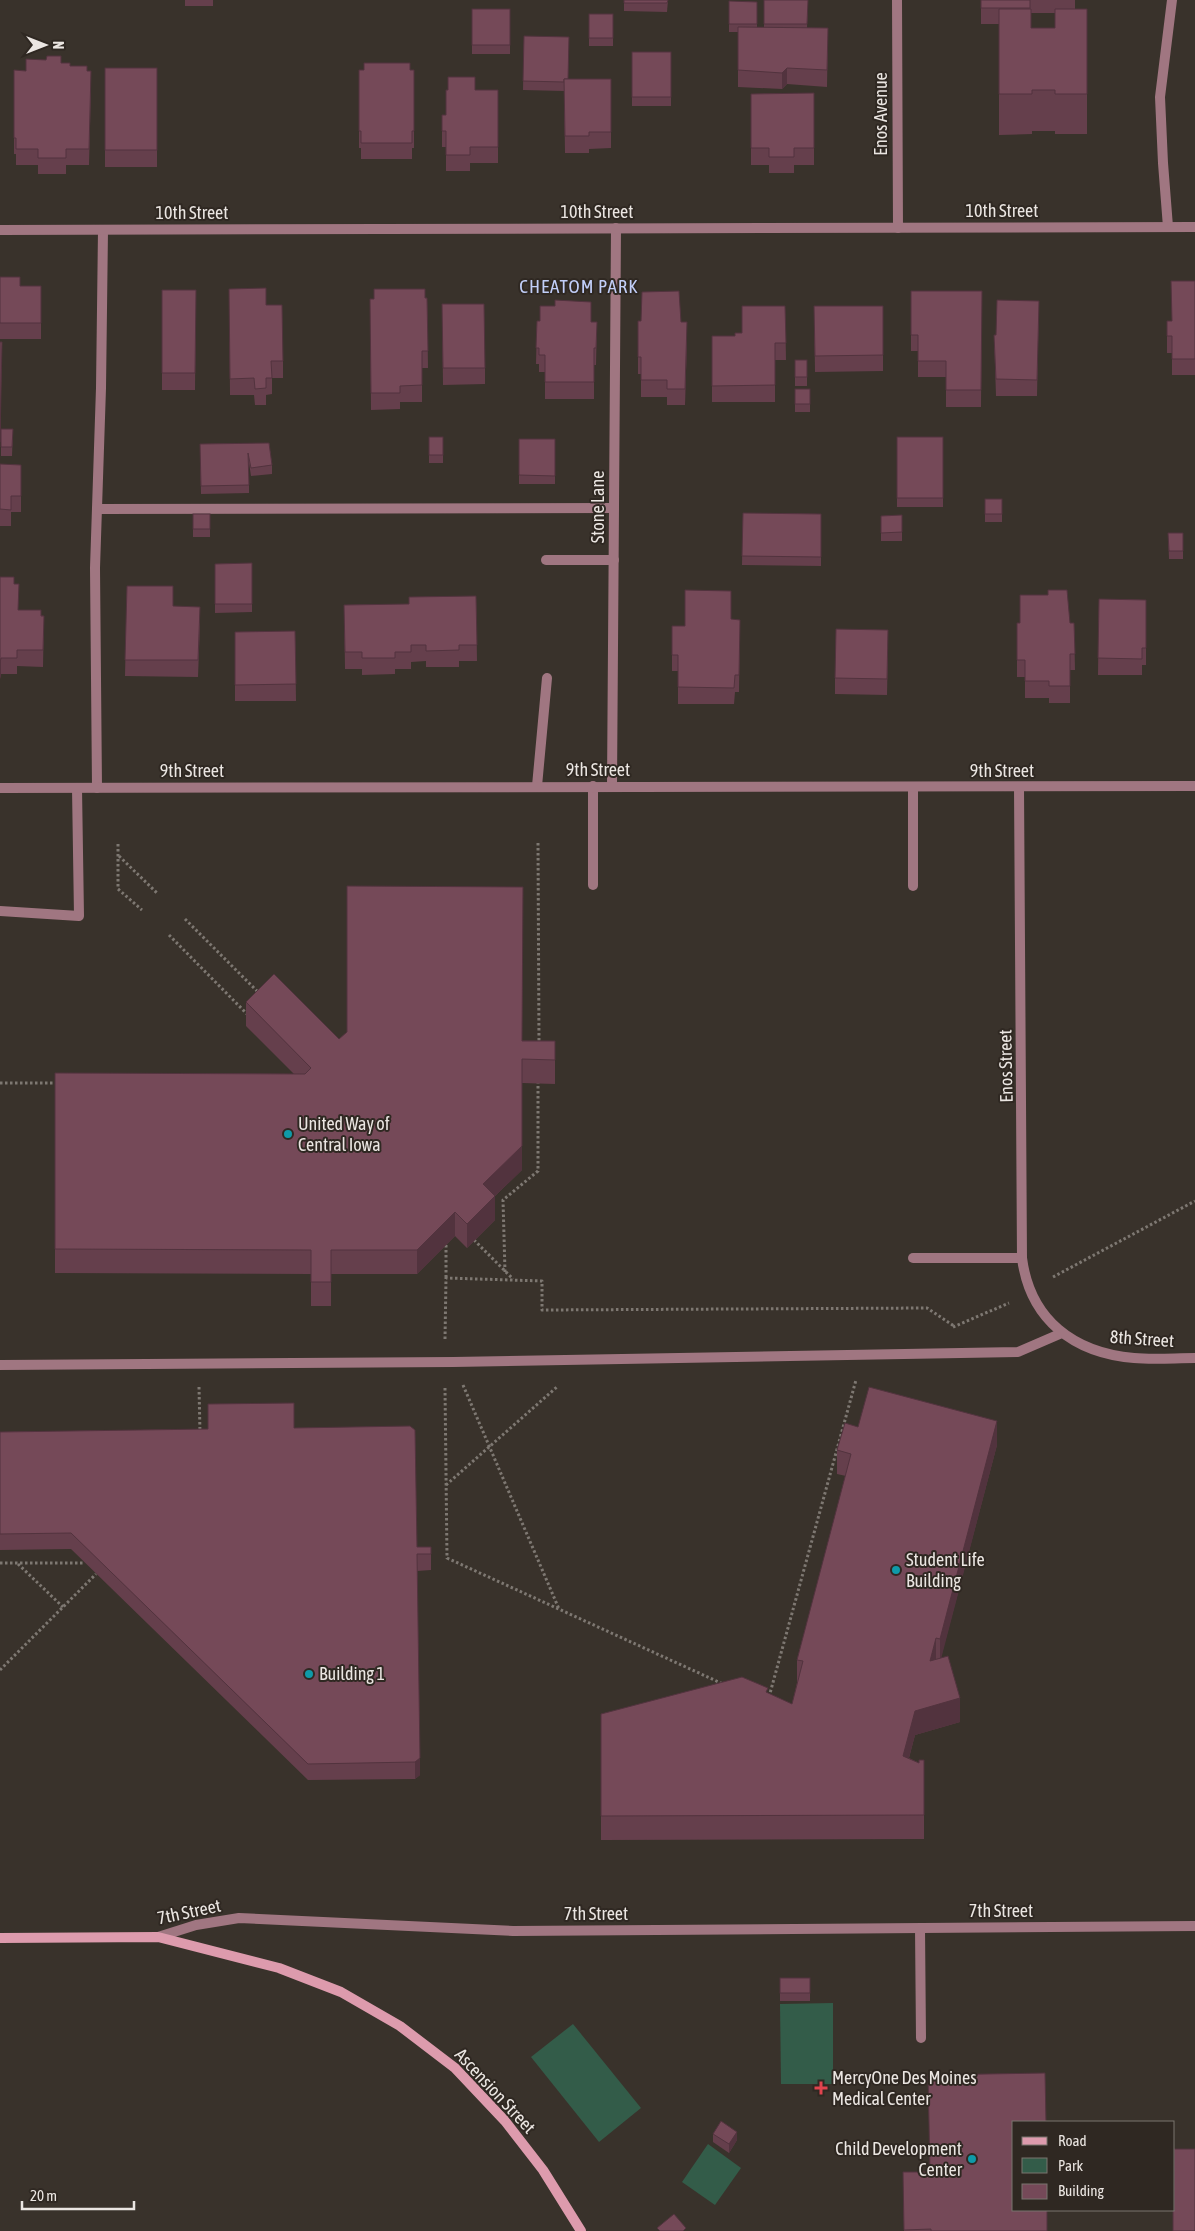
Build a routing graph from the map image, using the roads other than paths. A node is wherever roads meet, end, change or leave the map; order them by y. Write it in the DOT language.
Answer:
graph roads {
  1 [pos="897,0"];
  2 [pos="1172,0"];
  3 [pos="1168,227"];
  4 [pos="1195,227"];
  5 [pos="616,228"];
  6 [pos="898,228"];
  7 [pos="0,230"];
  8 [pos="103,230"];
  9 [pos="614,508"];
  10 [pos="97,509"];
  11 [pos="546,560"];
  12 [pos="614,560"];
  13 [pos="547,678"];
  14 [pos="537,786"];
  15 [pos="593,786"];
  16 [pos="612,786"];
  17 [pos="1195,786"];
  18 [pos="913,787"];
  19 [pos="1019,787"];
  20 [pos="0,788"];
  21 [pos="77,788"];
  22 [pos="97,788"];
  23 [pos="593,885"];
  24 [pos="913,886"];
  25 [pos="0,912"];
  26 [pos="913,1258"];
  27 [pos="1022,1258"];
  28 [pos="1062,1334"];
  29 [pos="1195,1358"];
  30 [pos="0,1365"];
  31 [pos="1195,1926"];
  32 [pos="920,1928"];
  33 [pos="158,1936"];
  34 [pos="0,1938"];
  35 [pos="921,2038"];
  36 [pos="581,2231"];
  1 -- 6 [label="street, Enos Avenue"];
  2 -- 3 [label="street"];
  3 -- 4 [label="street, 10th Street"];
  3 -- 6 [label="street, 10th Street"];
  5 -- 6 [label="street, 10th Street"];
  5 -- 8 [label="street, 10th Street"];
  5 -- 9 [label="street, Stone Lane"];
  7 -- 8 [label="street, 10th Street"];
  8 -- 10 [label="street"];
  9 -- 10 [label="street"];
  9 -- 12 [label="street, Stone Lane"];
  10 -- 22 [label="street"];
  11 -- 12 [label="street"];
  12 -- 16 [label="street, Stone Lane"];
  13 -- 14 [label="street"];
  14 -- 15 [label="street, 9th Street"];
  14 -- 22 [label="street, 9th Street"];
  15 -- 16 [label="street, 9th Street"];
  15 -- 23 [label="street"];
  16 -- 18 [label="street, 9th Street"];
  17 -- 19 [label="street, 9th Street"];
  18 -- 19 [label="street, 9th Street"];
  18 -- 24 [label="street"];
  19 -- 27 [label="street, Enos Street"];
  20 -- 21 [label="street, 9th Street"];
  21 -- 22 [label="street, 9th Street"];
  21 -- 25 [label="street"];
  26 -- 27 [label="street"];
  27 -- 28 [label="street, Enos Street"];
  28 -- 29 [label="street, 8th Street"];
  28 -- 30 [label="street"];
  31 -- 32 [label="street, 7th Street"];
  32 -- 33 [label="street, 7th Street"];
  32 -- 35 [label="street"];
  33 -- 34 [label="main road, 7th Street"];
  33 -- 36 [label="main road, Ascension Street"];
}
